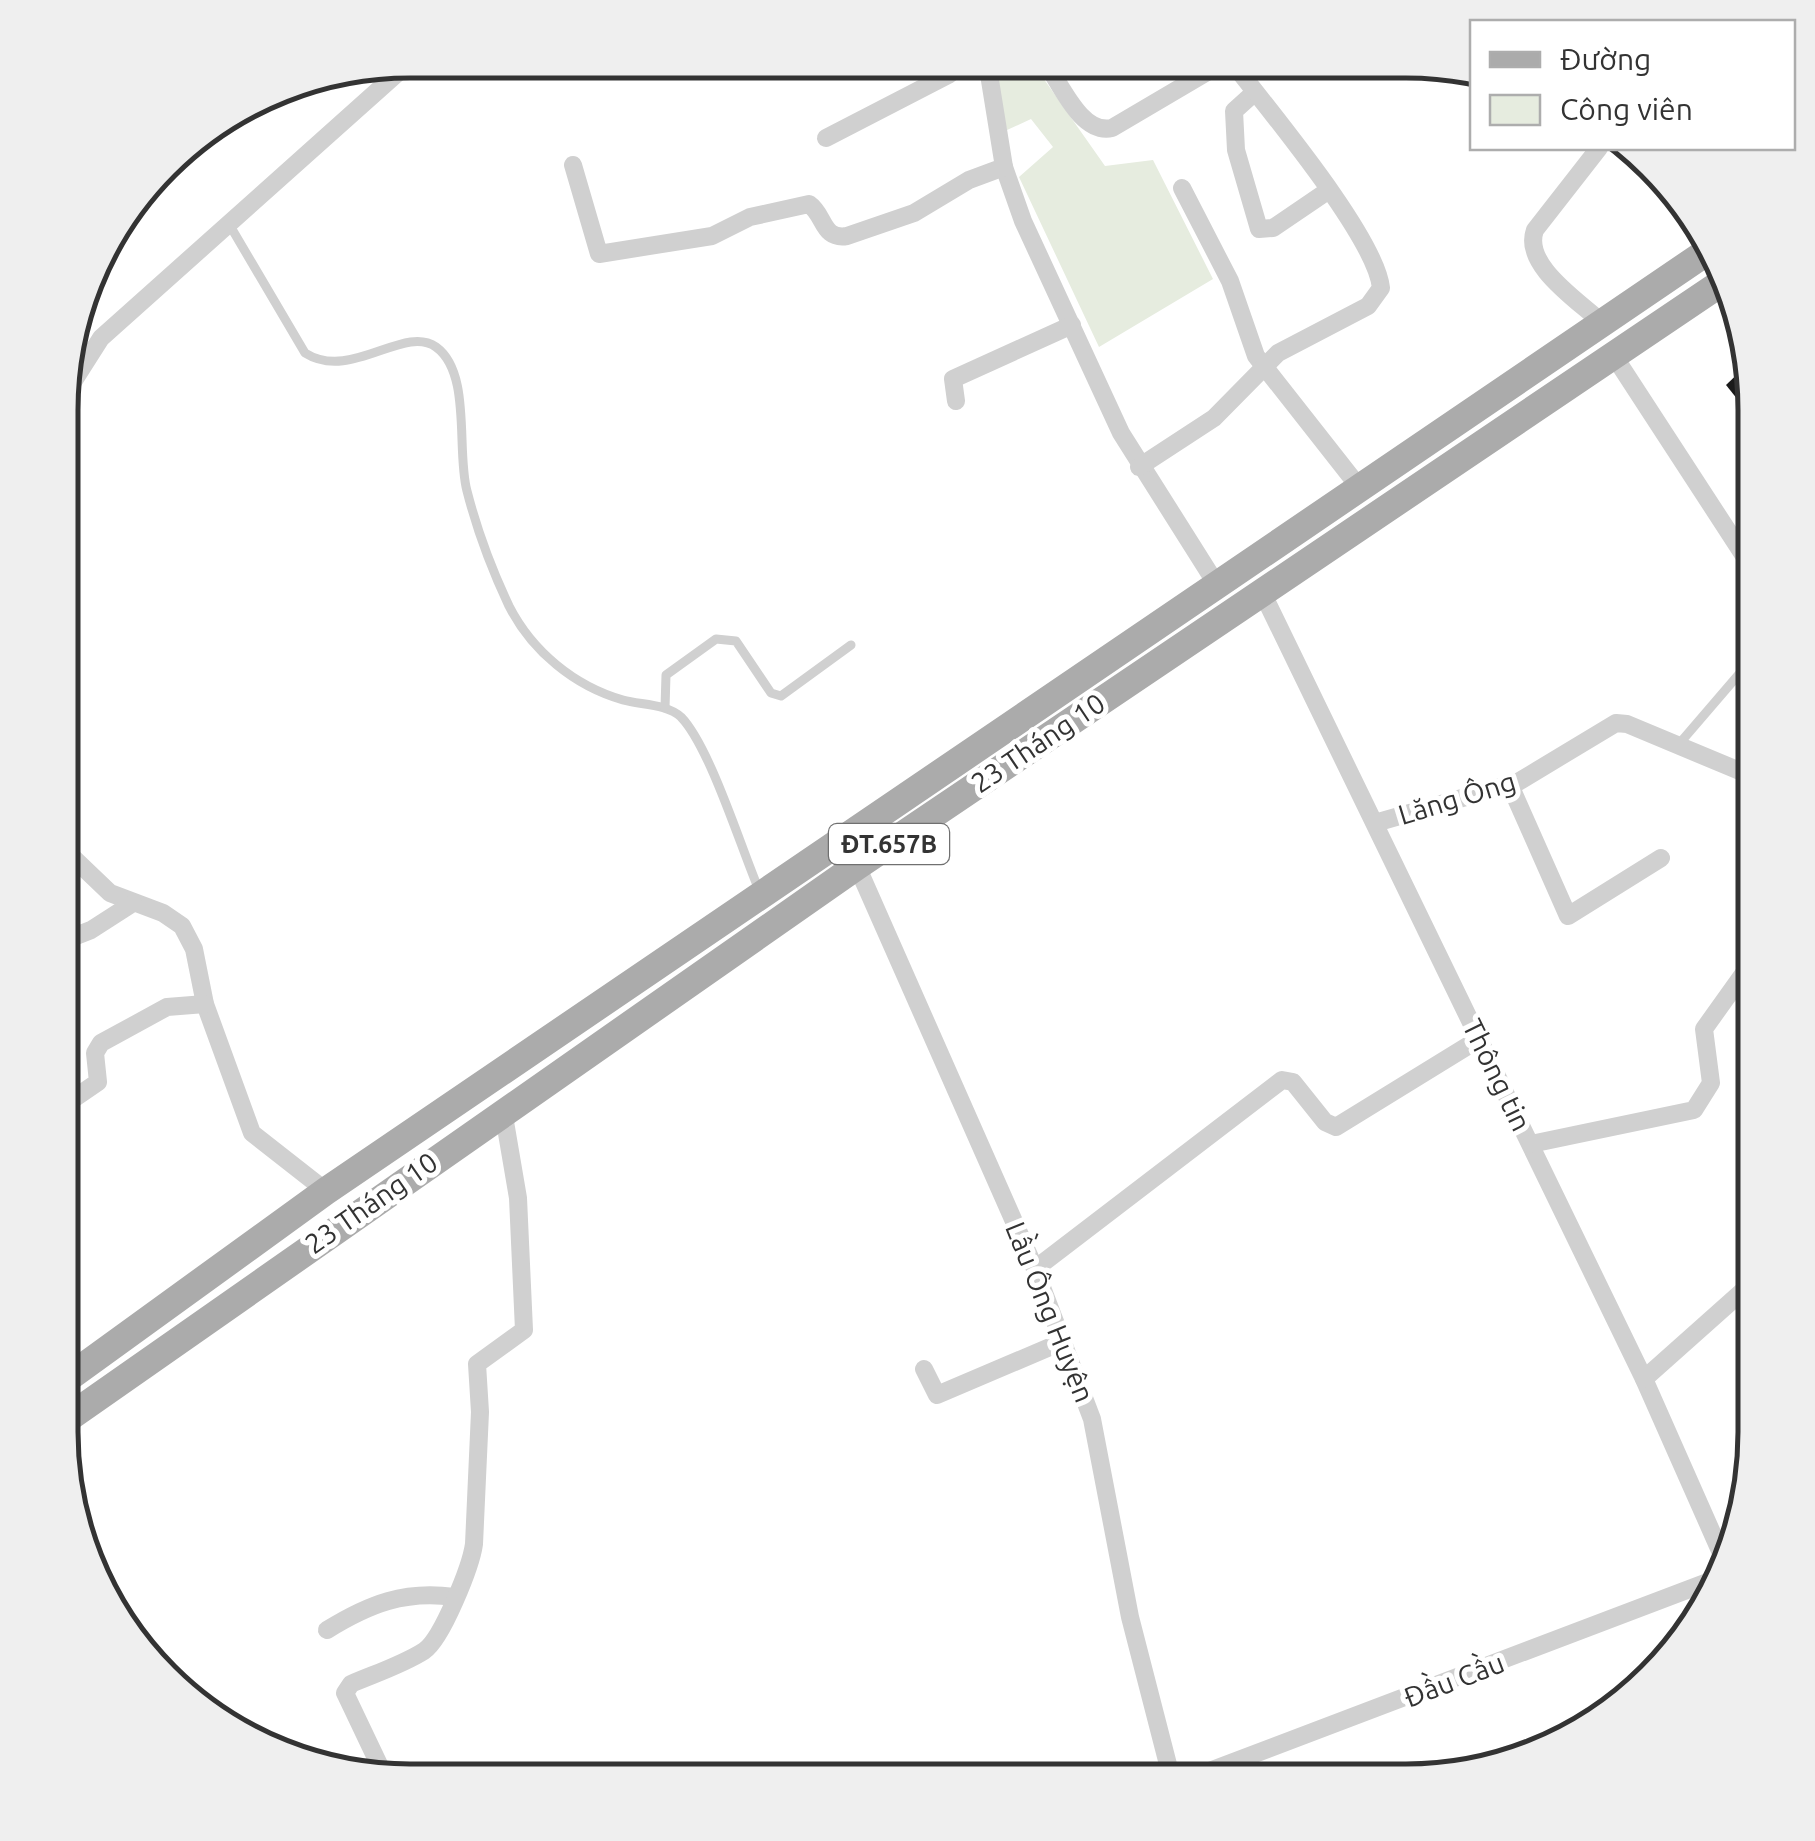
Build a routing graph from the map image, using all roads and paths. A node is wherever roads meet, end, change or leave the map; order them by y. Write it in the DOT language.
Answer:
graph roads {
  1 [pos="942,78"];
  2 [pos="990,78"];
  3 [pos="1057,78"];
  4 [pos="1197,78"];
  5 [pos="1245,78"];
  6 [pos="391,79"];
  7 [pos="1256,92"];
  8 [pos="826,138"];
  9 [pos="1596,150"];
  10 [pos="573,165"];
  11 [pos="1004,167"];
  12 [pos="1182,188"];
  13 [pos="1329,190"];
  14 [pos="230,224"];
  15 [pos="1699,257"];
  16 [pos="1714,288"];
  17 [pos="1601,322"];
  18 [pos="1072,325"];
  19 [pos="1614,356"];
  20 [pos="1262,365"];
  21 [pos="80,371"];
  22 [pos="956,401"];
  23 [pos="1139,467"];
  24 [pos="1359,487"];
  25 [pos="1737,545"];
  26 [pos="1215,582"];
  27 [pos="1262,592"];
  28 [pos="851,645"];
  29 [pos="1737,677"];
  30 [pos="665,708"];
  31 [pos="1678,746"];
  32 [pos="1737,769"];
  33 [pos="1510,785"];
  34 [pos="1374,823"];
  35 [pos="1661,858"];
  36 [pos="78,863"];
  37 [pos="857,866"];
  38 [pos="760,892"];
  39 [pos="134,903"];
  40 [pos="78,935"];
  41 [pos="1737,983"];
  42 [pos="205,1004"];
  43 [pos="1478,1039"];
  44 [pos="78,1097"];
  45 [pos="503,1110"];
  46 [pos="1531,1144"];
  47 [pos="326,1191"];
  48 [pos="347,1218"];
  49 [pos="1035,1268"];
  50 [pos="1737,1296"];
  51 [pos="1064,1341"];
  52 [pos="924,1368"];
  53 [pos="78,1371"];
  54 [pos="1644,1379"];
  55 [pos="78,1411"];
  56 [pos="1717,1544"];
  57 [pos="1698,1587"];
  58 [pos="454,1596"];
  59 [pos="328,1630"];
  60 [pos="378,1762"];
  61 [pos="1168,1763"];
  62 [pos="1231,1763"];
  1 -- 8 [label="street"];
  2 -- 11 [label="street"];
  3 -- 4 [label="street"];
  5 -- 7 [label="street"];
  6 -- 14 [label="street"];
  7 -- 13 [label="street"];
  7 -- 13 [label="street"];
  9 -- 17 [label="street"];
  10 -- 11 [label="street"];
  11 -- 18 [label="street"];
  12 -- 20 [label="street"];
  13 -- 20 [label="street"];
  14 -- 21 [label="street"];
  14 -- 30 [label="lane"];
  15 -- 17 [label="main road, 23 Tháng 10 / ĐT.657B"];
  16 -- 19 [label="main road, 23 Tháng 10 / ĐT.657B"];
  17 -- 24 [label="main road, 23 Tháng 10 / ĐT.657B"];
  18 -- 22 [label="street"];
  18 -- 23 [label="street"];
  19 -- 25 [label="street"];
  19 -- 27 [label="main road, 23 Tháng 10 / ĐT.657B"];
  20 -- 23 [label="street"];
  20 -- 24 [label="street"];
  23 -- 26 [label="street"];
  24 -- 26 [label="main road, 23 Tháng 10 / ĐT.657B"];
  26 -- 38 [label="main road, 23 Tháng 10 / ĐT.657B"];
  27 -- 34 [label="street, Thông tin"];
  27 -- 37 [label="main road, 23 Tháng 10 / ĐT.657B"];
  28 -- 30 [label="lane"];
  29 -- 31 [label="lane"];
  30 -- 38 [label="lane"];
  31 -- 32 [label="street, Lăng Ông"];
  31 -- 33 [label="street, Lăng Ông"];
  33 -- 34 [label="street, Lăng Ông"];
  33 -- 35 [label="street"];
  34 -- 43 [label="street, Thông tin"];
  36 -- 39 [label="street"];
  37 -- 45 [label="main road, 23 Tháng 10 / ĐT.657B"];
  37 -- 49 [label="street, Lầu Ông Huyện"];
  38 -- 47 [label="main road, 23 Tháng 10 / ĐT.657B"];
  39 -- 40 [label="street"];
  39 -- 42 [label="street"];
  41 -- 46 [label="street"];
  42 -- 44 [label="street"];
  42 -- 47 [label="street"];
  43 -- 46 [label="street, Thông tin"];
  43 -- 49 [label="street"];
  45 -- 48 [label="main road, 23 Tháng 10 / ĐT.657B"];
  45 -- 58 [label="street"];
  46 -- 54 [label="street, Thông tin"];
  47 -- 48 [label="main road"];
  47 -- 53 [label="main road, 23 Tháng 10 / ĐT.657B"];
  48 -- 55 [label="main road, 23 Tháng 10 / ĐT.657B"];
  49 -- 51 [label="street, Lầu Ông Huyện"];
  50 -- 54 [label="street"];
  51 -- 52 [label="street"];
  51 -- 61 [label="street, Lầu Ông Huyện"];
  54 -- 56 [label="street, Thông tin"];
  57 -- 62 [label="street, Đầu Cầu"];
  58 -- 59 [label="street"];
  58 -- 60 [label="street"];
}
